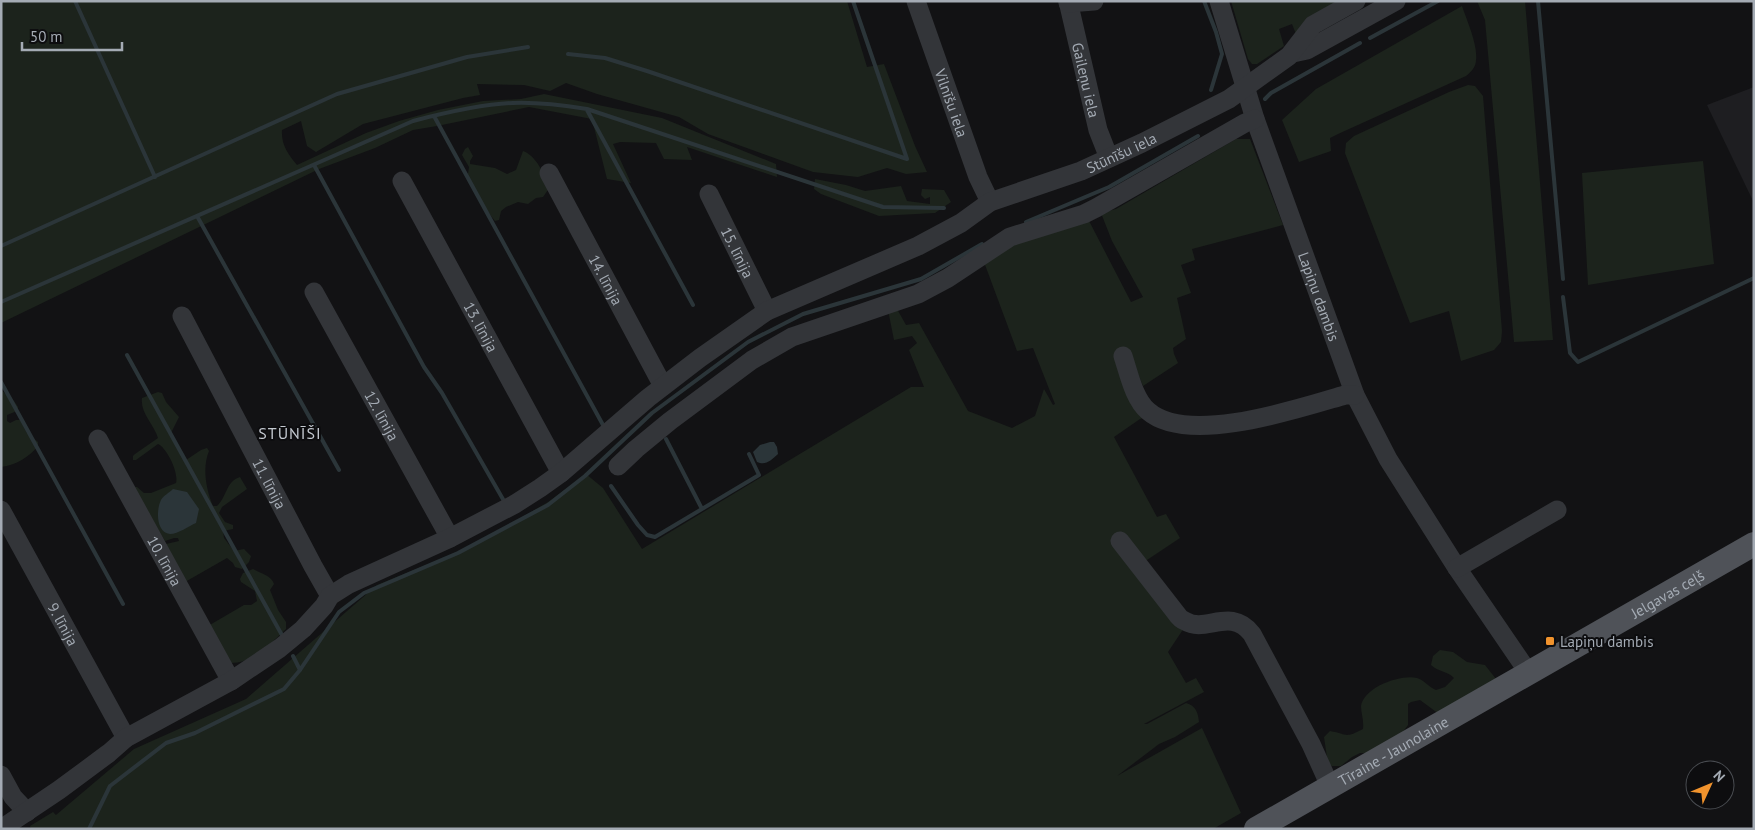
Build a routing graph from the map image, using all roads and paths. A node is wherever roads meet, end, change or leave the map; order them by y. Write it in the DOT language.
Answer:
graph roads {
  1 [pos="916,1"];
  2 [pos="1094,1"];
  3 [pos="1219,1"];
  4 [pos="1356,1"];
  5 [pos="1396,1"];
  6 [pos="1068,2"];
  7 [pos="1292,53"];
  8 [pos="1245,87"];
  9 [pos="1255,119"];
  10 [pos="1109,158"];
  11 [pos="549,173"];
  12 [pos="402,181"];
  13 [pos="709,194"];
  14 [pos="990,202"];
  15 [pos="314,292"];
  16 [pos="767,311"];
  17 [pos="182,316"];
  18 [pos="1123,356"];
  19 [pos="663,386"];
  20 [pos="1356,395"];
  21 [pos="98,439"];
  22 [pos="618,466"];
  23 [pos="561,473"];
  24 [pos="1,510"];
  25 [pos="1558,510"];
  26 [pos="450,538"];
  27 [pos="1120,541"];
  28 [pos="1754,544"];
  29 [pos="1457,568"];
  30 [pos="330,596"];
  31 [pos="1528,672"];
  32 [pos="231,681"];
  33 [pos="126,738"];
  34 [pos="1,775"];
  35 [pos="1330,786"];
  36 [pos="27,812"];
  37 [pos="1,829"];
  38 [pos="1256,829"];
  1 -- 14 [label="street, Vilnīšu iela"];
  2 -- 6 [label="street"];
  3 -- 8 [label="street, Lapiņu dambis"];
  4 -- 7 [label="street"];
  5 -- 7 [label="street"];
  6 -- 10 [label="street, Gaileņu iela"];
  7 -- 8 [label="street, Stūnīšu iela"];
  8 -- 9 [label="street, Lapiņu dambis"];
  8 -- 10 [label="street, Stūnīšu iela"];
  9 -- 20 [label="street, Lapiņu dambis"];
  9 -- 22 [label="street"];
  10 -- 14 [label="street, Stūnīšu iela"];
  11 -- 19 [label="street, 14. līnija"];
  12 -- 23 [label="street, 13. līnija"];
  13 -- 16 [label="street, 15. līnija"];
  14 -- 16 [label="street, Stūnīšu iela"];
  15 -- 26 [label="street, 12. līnija"];
  16 -- 19 [label="street, Stūnīšu iela"];
  17 -- 30 [label="street, 11. līnija"];
  18 -- 20 [label="street"];
  19 -- 23 [label="street, Stūnīšu iela"];
  20 -- 29 [label="street, Lapiņu dambis"];
  21 -- 32 [label="street, 10. līnija"];
  23 -- 26 [label="street, Stūnīšu iela"];
  24 -- 33 [label="street, 9. līnija"];
  25 -- 29 [label="street"];
  26 -- 30 [label="street, Stūnīšu iela"];
  27 -- 35 [label="street"];
  28 -- 31 [label="main road, Jelgavas ceļš"];
  29 -- 31 [label="street, Lapiņu dambis"];
  30 -- 32 [label="street"];
  31 -- 35 [label="main road, Tīraine - Jaunolaine"];
  32 -- 33 [label="street"];
  33 -- 36 [label="street"];
  34 -- 36 [label="street"];
  35 -- 38 [label="main road, Tīraine - Jaunolaine"];
  36 -- 37 [label="street"];
}
